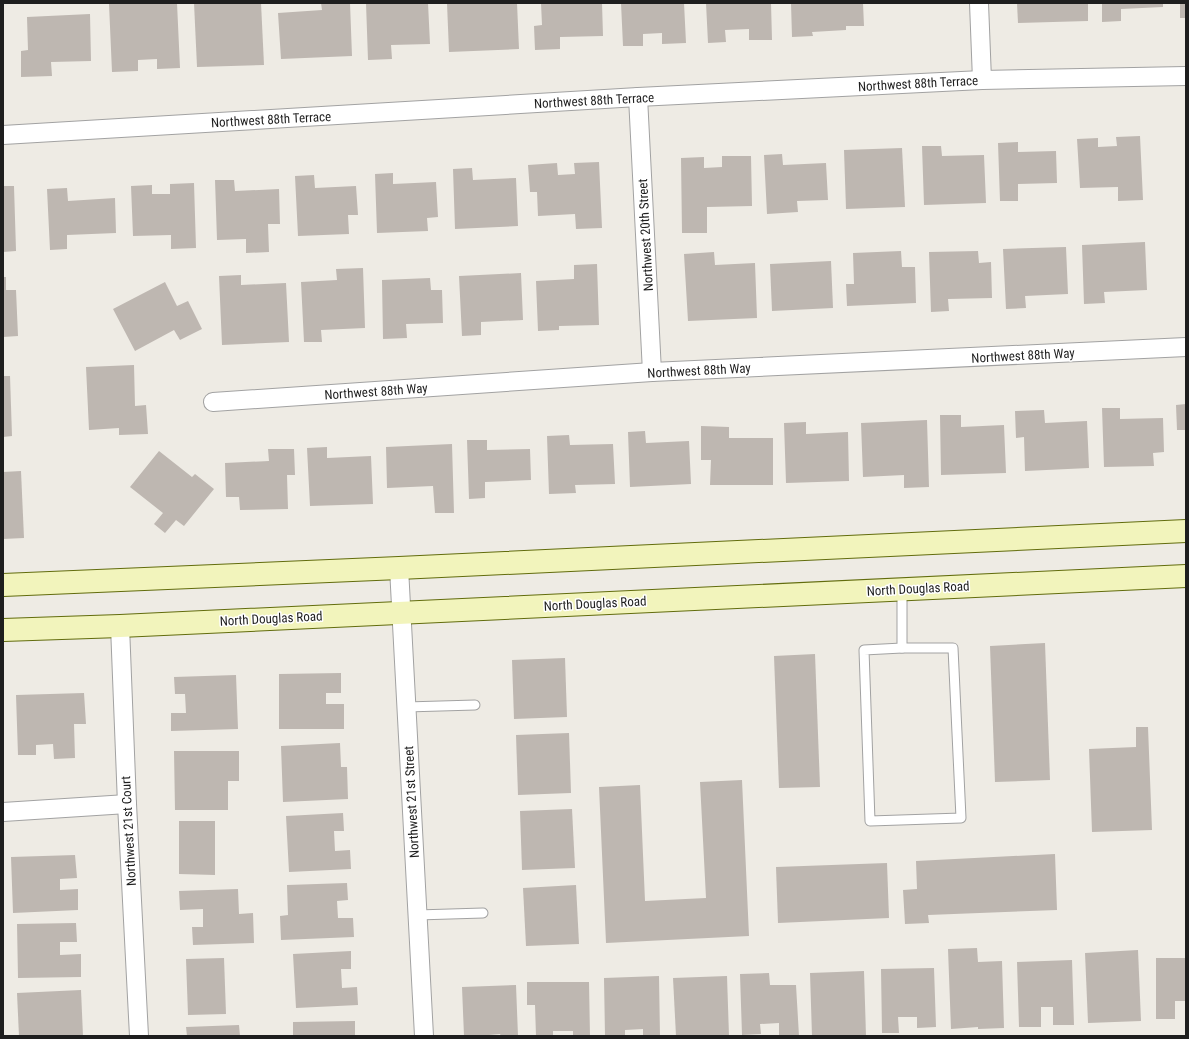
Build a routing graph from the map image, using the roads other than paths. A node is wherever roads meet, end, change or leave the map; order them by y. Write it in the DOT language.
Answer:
graph roads {
  1 [pos="979,3"];
  2 [pos="1186,76"];
  3 [pos="982,80"];
  4 [pos="1186,86"];
  5 [pos="638,97"];
  6 [pos="3,135"];
  7 [pos="1186,347"];
  8 [pos="652,372"];
  9 [pos="213,402"];
  10 [pos="1186,531"];
  11 [pos="399,568"];
  12 [pos="1186,576"];
  13 [pos="3,585"];
  14 [pos="902,589"];
  15 [pos="400,612"];
  16 [pos="120,626"];
  17 [pos="3,630"];
  18 [pos="902,648"];
  19 [pos="475,705"];
  20 [pos="406,707"];
  21 [pos="127,804"];
  22 [pos="3,812"];
  23 [pos="483,913"];
  24 [pos="417,915"];
  25 [pos="139,1036"];
  26 [pos="424,1036"];
  1 -- 3 [label="street"];
  2 -- 3 [label="street, Northwest 88th Terrace"];
  2 -- 4 [label="street"];
  3 -- 5 [label="street, Northwest 88th Terrace"];
  5 -- 6 [label="street, Northwest 88th Terrace"];
  5 -- 8 [label="street, Northwest 20th Street"];
  7 -- 8 [label="street, Northwest 88th Way"];
  8 -- 9 [label="street, Northwest 88th Way"];
  10 -- 11 [label="main road"];
  11 -- 13 [label="main road"];
  11 -- 15 [label="street, Northwest 21st Street"];
  12 -- 14 [label="main road, North Douglas Road"];
  14 -- 15 [label="main road, North Douglas Road"];
  14 -- 18 [label="lane"];
  15 -- 16 [label="main road, North Douglas Road"];
  15 -- 20 [label="street, Northwest 21st Street"];
  16 -- 17 [label="main road, North Douglas Road"];
  16 -- 21 [label="street, Northwest 21st Court"];
  18 -- 18 [label="lane"];
  19 -- 20 [label="lane"];
  20 -- 24 [label="street, Northwest 21st Street"];
  21 -- 22 [label="street"];
  21 -- 25 [label="street, Northwest 21st Court"];
  23 -- 24 [label="lane"];
  24 -- 26 [label="street, Northwest 21st Street"];
}
